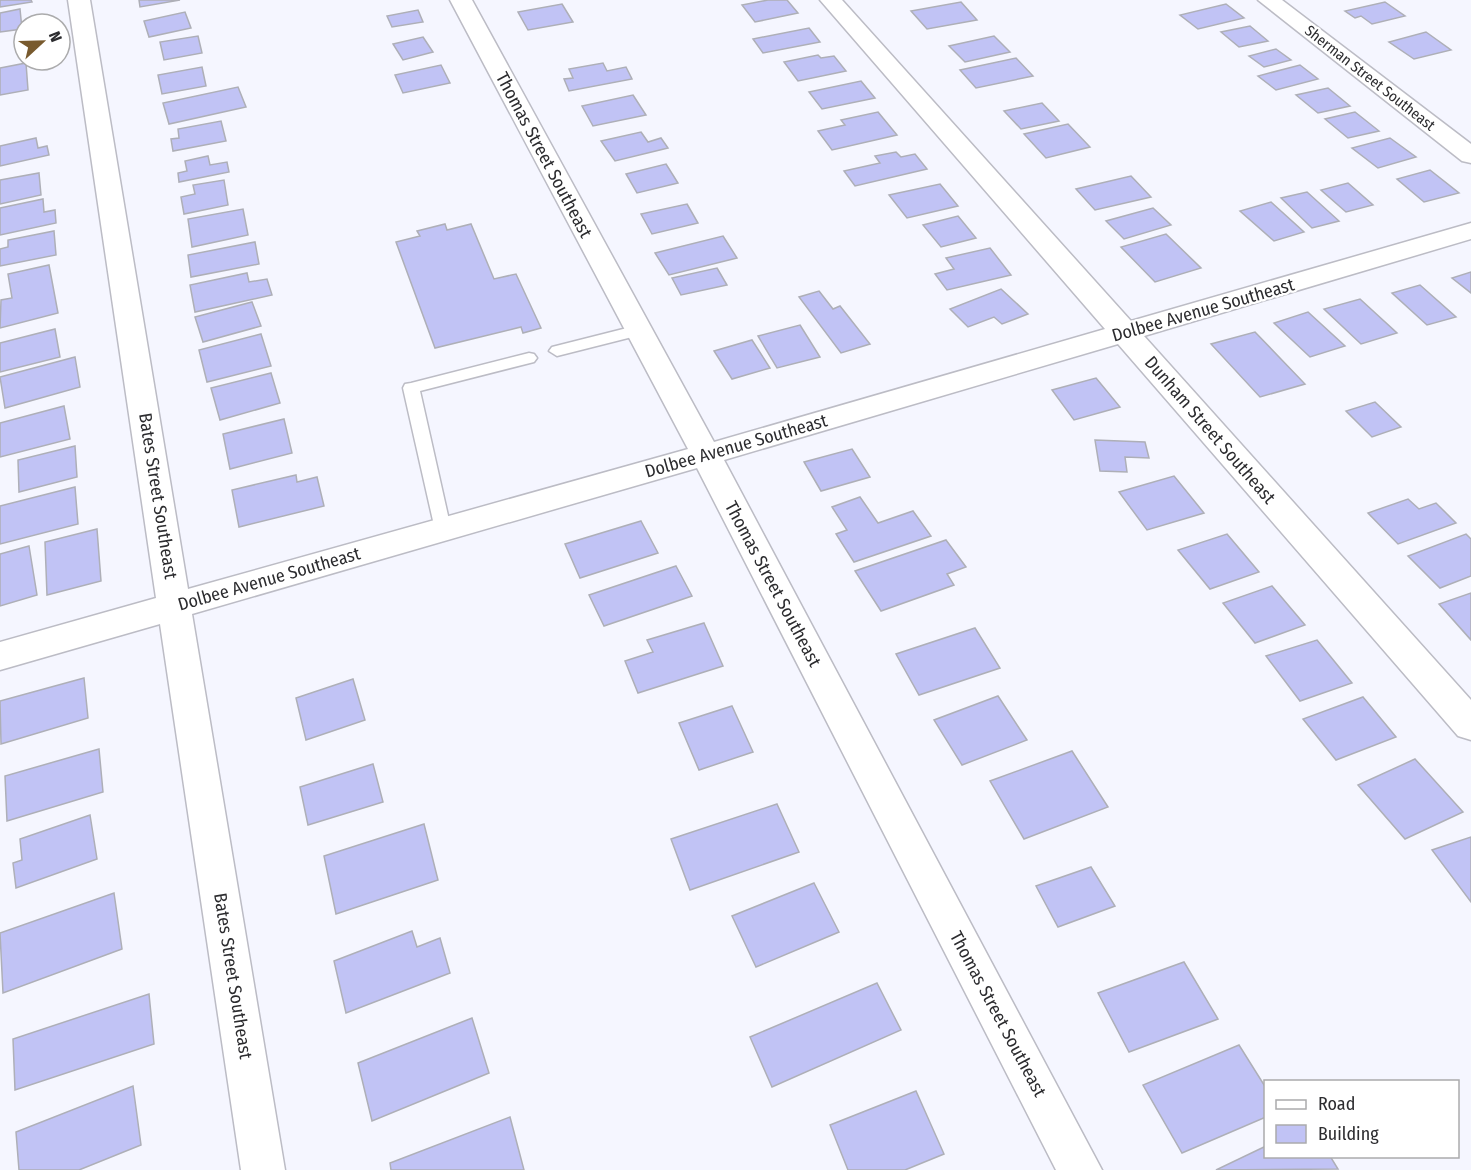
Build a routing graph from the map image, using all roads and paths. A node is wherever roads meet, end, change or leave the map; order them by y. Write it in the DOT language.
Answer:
graph roads {
  1 [pos="79,0"];
  2 [pos="461,0"];
  3 [pos="831,0"];
  4 [pos="1269,0"];
  5 [pos="1471,156"];
  6 [pos="1471,231"];
  7 [pos="639,330"];
  8 [pos="1124,333"];
  9 [pos="557,351"];
  10 [pos="529,358"];
  11 [pos="706,455"];
  12 [pos="442,529"];
  13 [pos="176,605"];
  14 [pos="0,656"];
  15 [pos="1471,725"];
  16 [pos="263,1170"];
  17 [pos="1080,1170"];
  1 -- 13 [label="street, Bates Street Southeast"];
  2 -- 7 [label="street, Thomas Street Southeast"];
  3 -- 8 [label="street, Dunham Street Southeast"];
  4 -- 5 [label="street, Sherman Street Southeast"];
  6 -- 8 [label="street, Dolbee Avenue Southeast"];
  7 -- 9 [label="lane"];
  7 -- 11 [label="street, Thomas Street Southeast"];
  8 -- 11 [label="street, Dolbee Avenue Southeast"];
  8 -- 15 [label="street, Dunham Street Southeast"];
  10 -- 12 [label="lane"];
  11 -- 12 [label="street, Dolbee Avenue Southeast"];
  11 -- 17 [label="street, Thomas Street Southeast"];
  12 -- 13 [label="street, Dolbee Avenue Southeast"];
  13 -- 14 [label="street, Dolbee Avenue Southeast"];
  13 -- 16 [label="street, Bates Street Southeast"];
}
